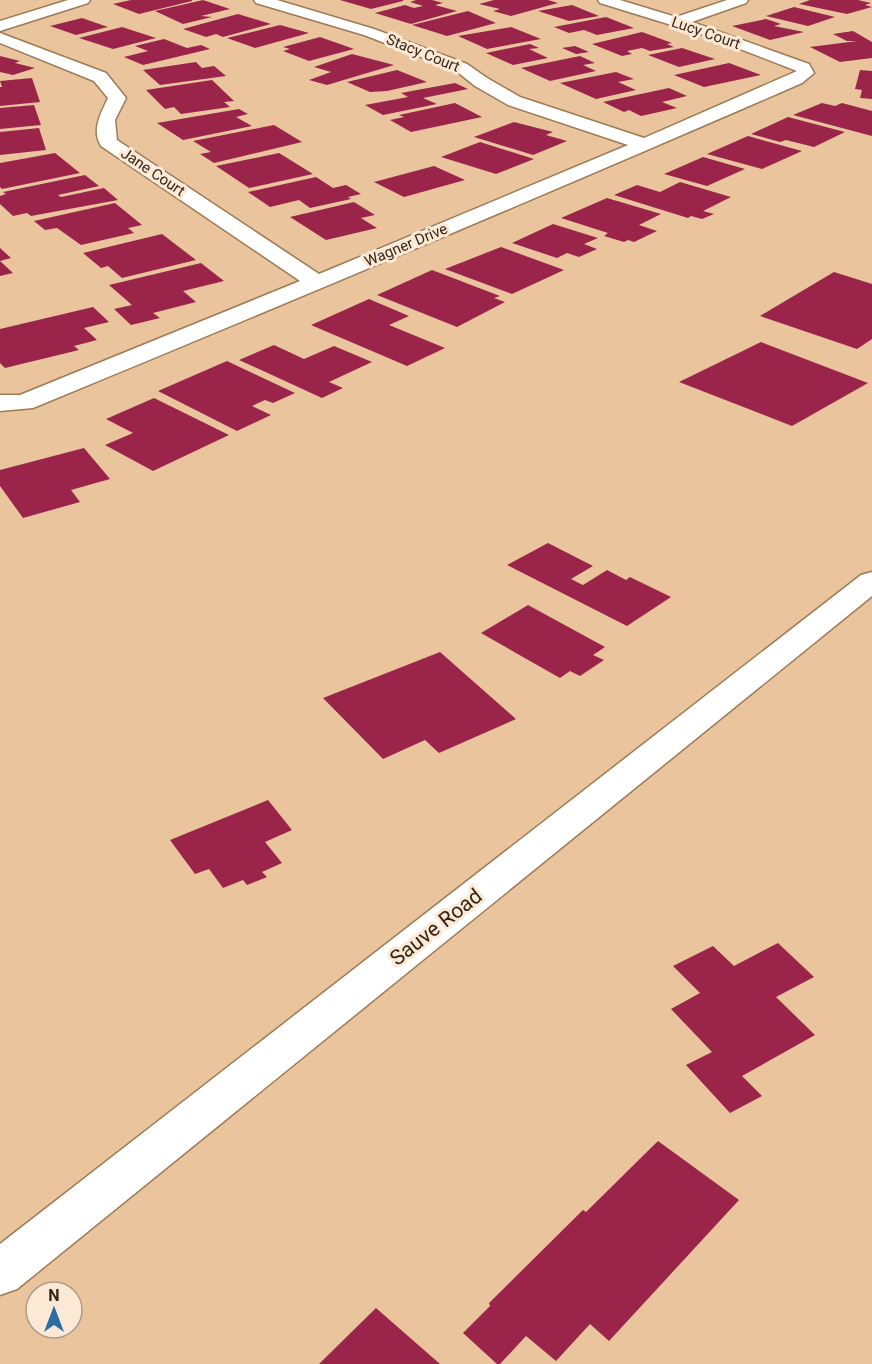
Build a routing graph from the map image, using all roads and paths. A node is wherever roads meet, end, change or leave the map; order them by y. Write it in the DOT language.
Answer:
graph roads {
  1 [pos="83,0"];
  2 [pos="261,0"];
  3 [pos="605,0"];
  4 [pos="741,0"];
  5 [pos="677,22"];
  6 [pos="0,26"];
  7 [pos="0,38"];
  8 [pos="805,71"];
  9 [pos="646,145"];
  10 [pos="318,283"];
  11 [pos="0,403"];
  12 [pos="872,581"];
  13 [pos="0,1273"];
  1 -- 6 [label="street"];
  2 -- 9 [label="street, Stacy Court"];
  3 -- 5 [label="street, Lucy Court"];
  4 -- 5 [label="street"];
  5 -- 8 [label="street, Lucy Court"];
  7 -- 10 [label="street, Jane Court"];
  8 -- 9 [label="street, Wagner Drive"];
  9 -- 10 [label="street, Wagner Drive"];
  10 -- 11 [label="street, Wagner Drive"];
  12 -- 13 [label="street, Sauve Road"];
}
